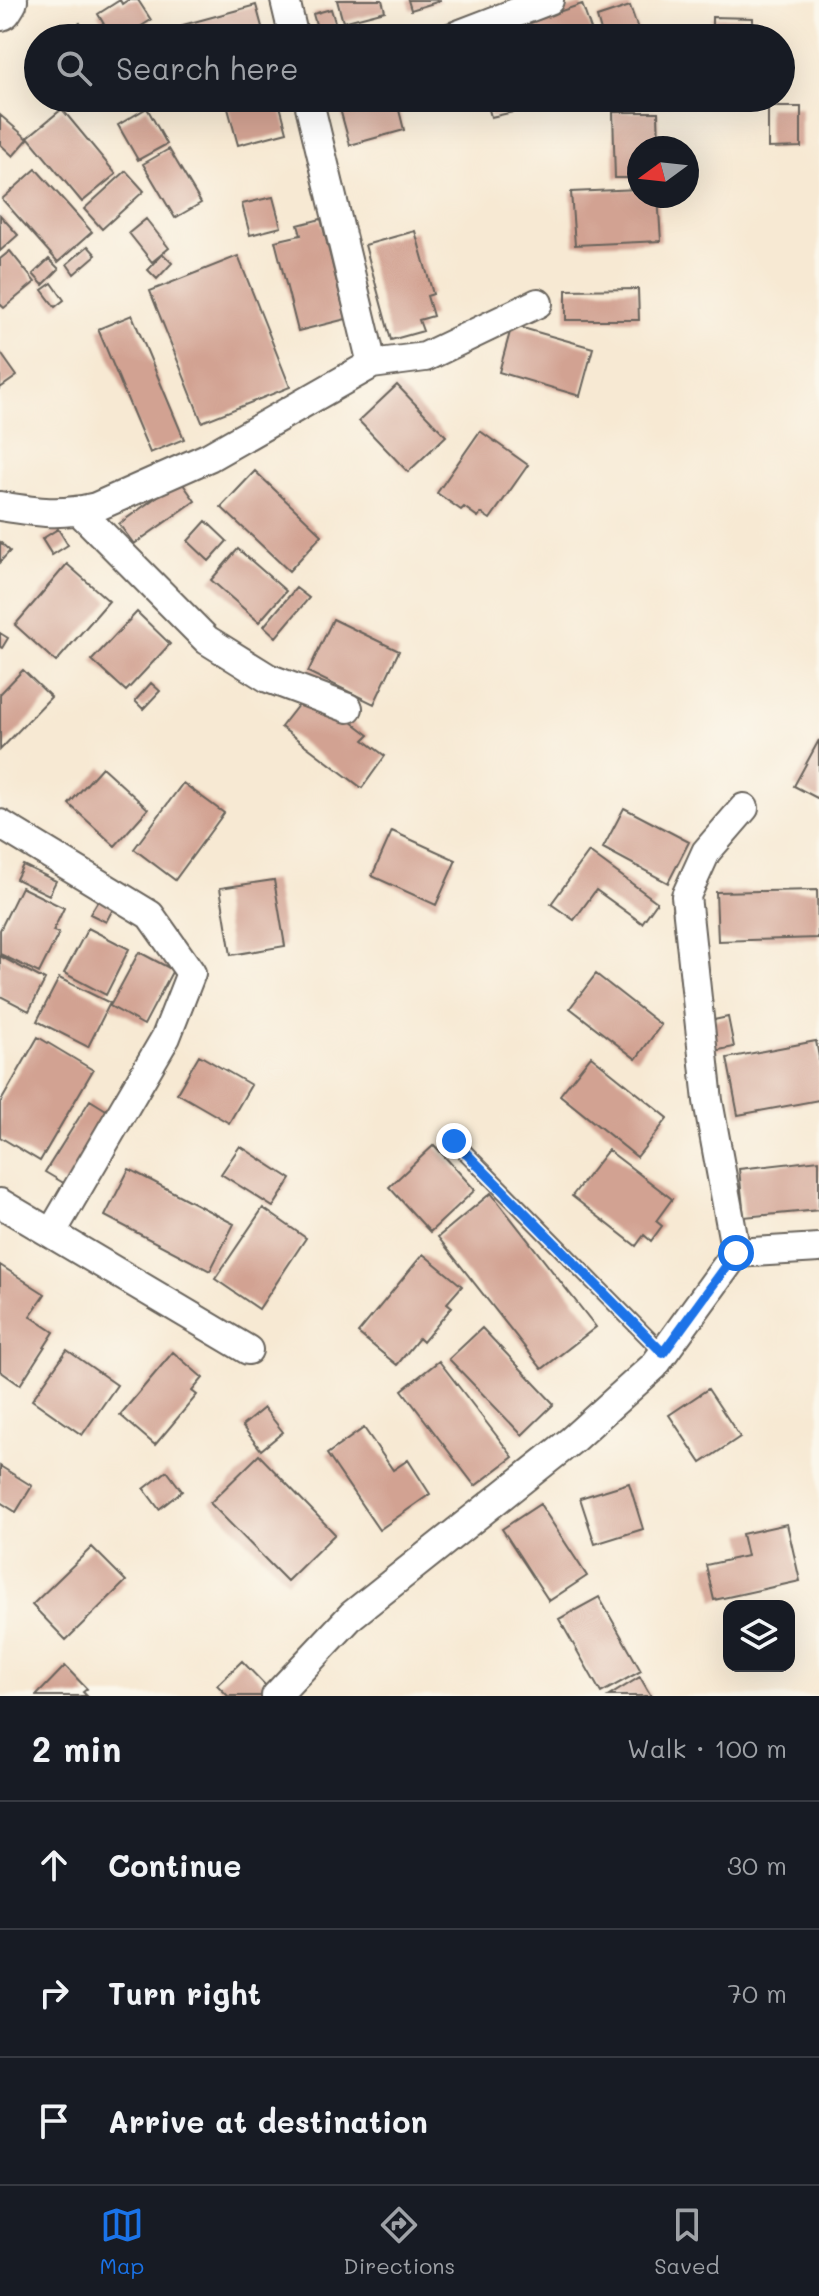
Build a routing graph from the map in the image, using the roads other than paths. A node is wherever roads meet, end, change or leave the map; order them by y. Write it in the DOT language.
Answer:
graph roads {
  1 [pos="5,0"];
  2 [pos="285,0"];
  3 [pos="549,0"];
  4 [pos="0,8"];
  5 [pos="291,24"];
  6 [pos="486,24"];
  7 [pos="311,112"];
  8 [pos="538,303"];
  9 [pos="372,364"];
  10 [pos="0,506"];
  11 [pos="79,511"];
  12 [pos="348,708"];
  13 [pos="744,808"];
  14 [pos="0,824"];
  15 [pos="454,1141"];
  16 [pos="0,1203"];
  17 [pos="52,1232"];
  18 [pos="819,1248"];
  19 [pos="736,1253"];
  20 [pos="248,1350"];
  21 [pos="663,1353"];
  22 [pos="276,1696"];
  1 -- 4 [label="main road"];
  2 -- 5 [label="street"];
  3 -- 6 [label="street"];
  7 -- 9 [label="street"];
  8 -- 9 [label="street"];
  9 -- 11 [label="street"];
  10 -- 11 [label="street"];
  11 -- 12 [label="street"];
  13 -- 19 [label="street"];
  14 -- 17 [label="street"];
  15 -- 21 [label="lane"];
  16 -- 17 [label="street"];
  17 -- 20 [label="street"];
  18 -- 19 [label="street"];
  19 -- 21 [label="street"];
  21 -- 22 [label="street"];
}
